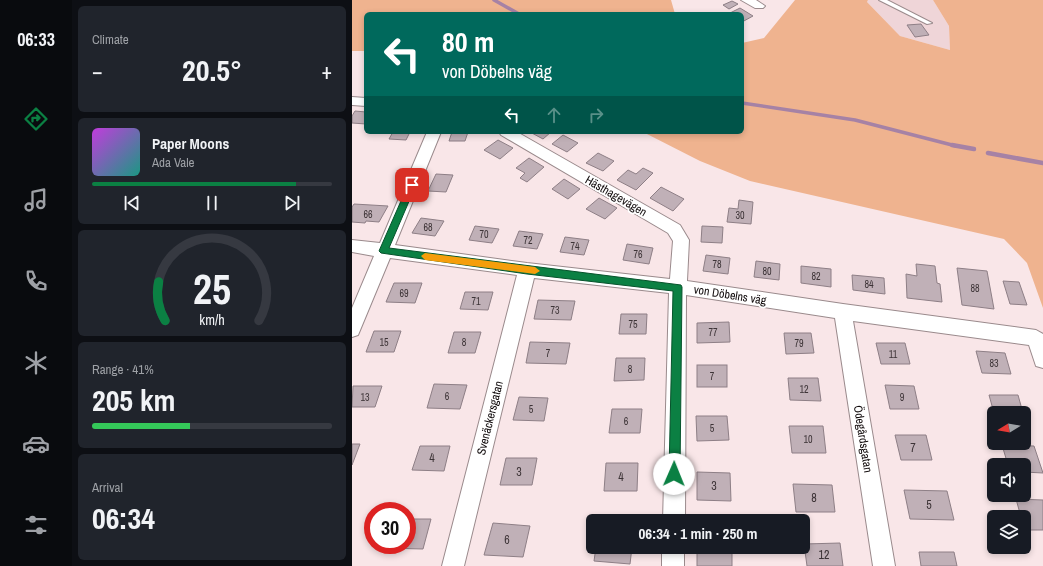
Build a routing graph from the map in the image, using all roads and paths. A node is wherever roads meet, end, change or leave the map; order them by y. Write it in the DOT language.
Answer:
graph roads {
  1 [pos="747,0"];
  2 [pos="882,0"];
  3 [pos="759,6"];
  4 [pos="929,23"];
  5 [pos="352,101"];
  6 [pos="364,102"];
  7 [pos="433,134"];
  8 [pos="509,134"];
  9 [pos="352,246"];
  10 [pos="384,251"];
  11 [pos="527,270"];
  12 [pos="678,287"];
  13 [pos="842,312"];
  14 [pos="352,329"];
  15 [pos="1043,360"];
  16 [pos="674,514"];
  17 [pos="673,554"];
  18 [pos="453,566"];
  19 [pos="673,566"];
  20 [pos="884,566"];
  1 -- 3 [label="street"];
  2 -- 4 [label="lane"];
  5 -- 6 [label="street"];
  7 -- 10 [label="street"];
  8 -- 12 [label="street, Hästhagevägen"];
  9 -- 10 [label="street, von Döbelns väg"];
  10 -- 11 [label="street, von Döbelns väg"];
  10 -- 14 [label="street"];
  11 -- 12 [label="street, von Döbelns väg"];
  11 -- 18 [label="street, Svenäckersgatan"];
  12 -- 13 [label="street, von Döbelns väg"];
  12 -- 16 [label="street, Hästhagevägen"];
  13 -- 15 [label="street, von Döbelns väg"];
  13 -- 20 [label="street, Ödegårdsgatan"];
  17 -- 19 [label="street"];
}
